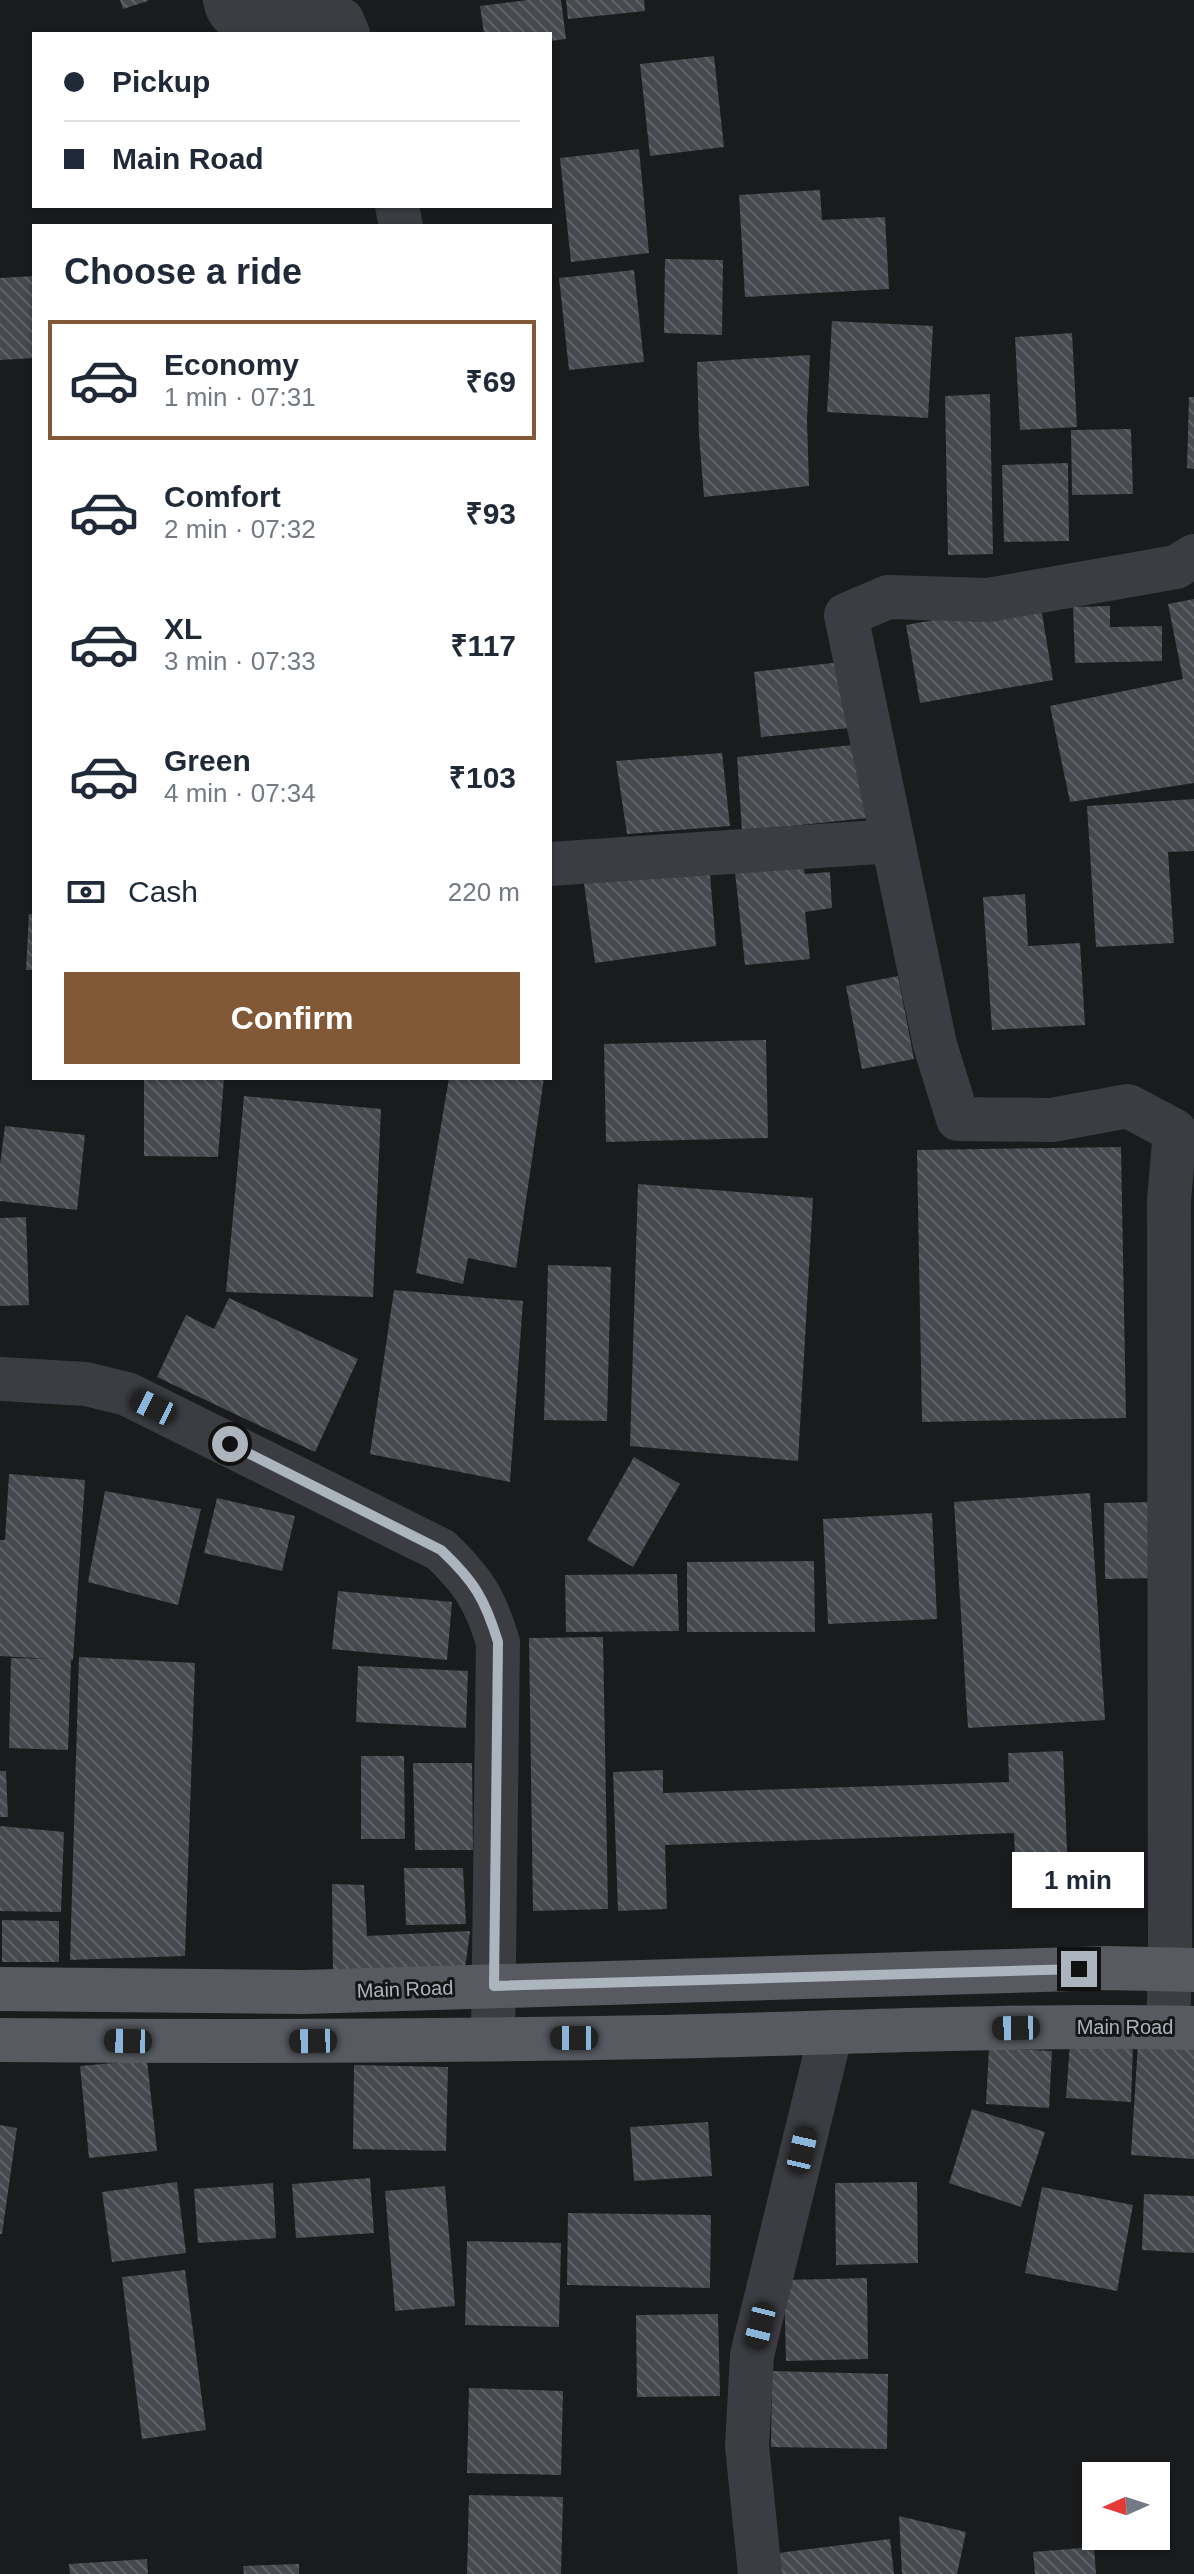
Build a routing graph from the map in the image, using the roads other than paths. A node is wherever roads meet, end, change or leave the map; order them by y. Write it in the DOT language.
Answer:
graph roads {
  1 [pos="225,0"];
  2 [pos="347,32"];
  3 [pos="1194,556"];
  4 [pos="893,841"];
  5 [pos="552,864"];
  6 [pos="0,1379"];
  7 [pos="1182,1969"];
  8 [pos="494,1986"];
  9 [pos="0,1989"];
  10 [pos="1181,2028"];
  11 [pos="831,2032"];
  12 [pos="493,2038"];
  13 [pos="0,2040"];
  14 [pos="760,2574"];
  1 -- 2 [label="street"];
  3 -- 4 [label="street"];
  4 -- 5 [label="street"];
  4 -- 7 [label="street"];
  6 -- 8 [label="street"];
  7 -- 8 [label="main road, Main Road"];
  7 -- 10 [label="street"];
  8 -- 9 [label="main road, Main Road"];
  8 -- 12 [label="street"];
  10 -- 11 [label="main road, Main Road"];
  11 -- 12 [label="main road, Main Road"];
  11 -- 14 [label="street"];
  12 -- 13 [label="main road, Main Road"];
}
